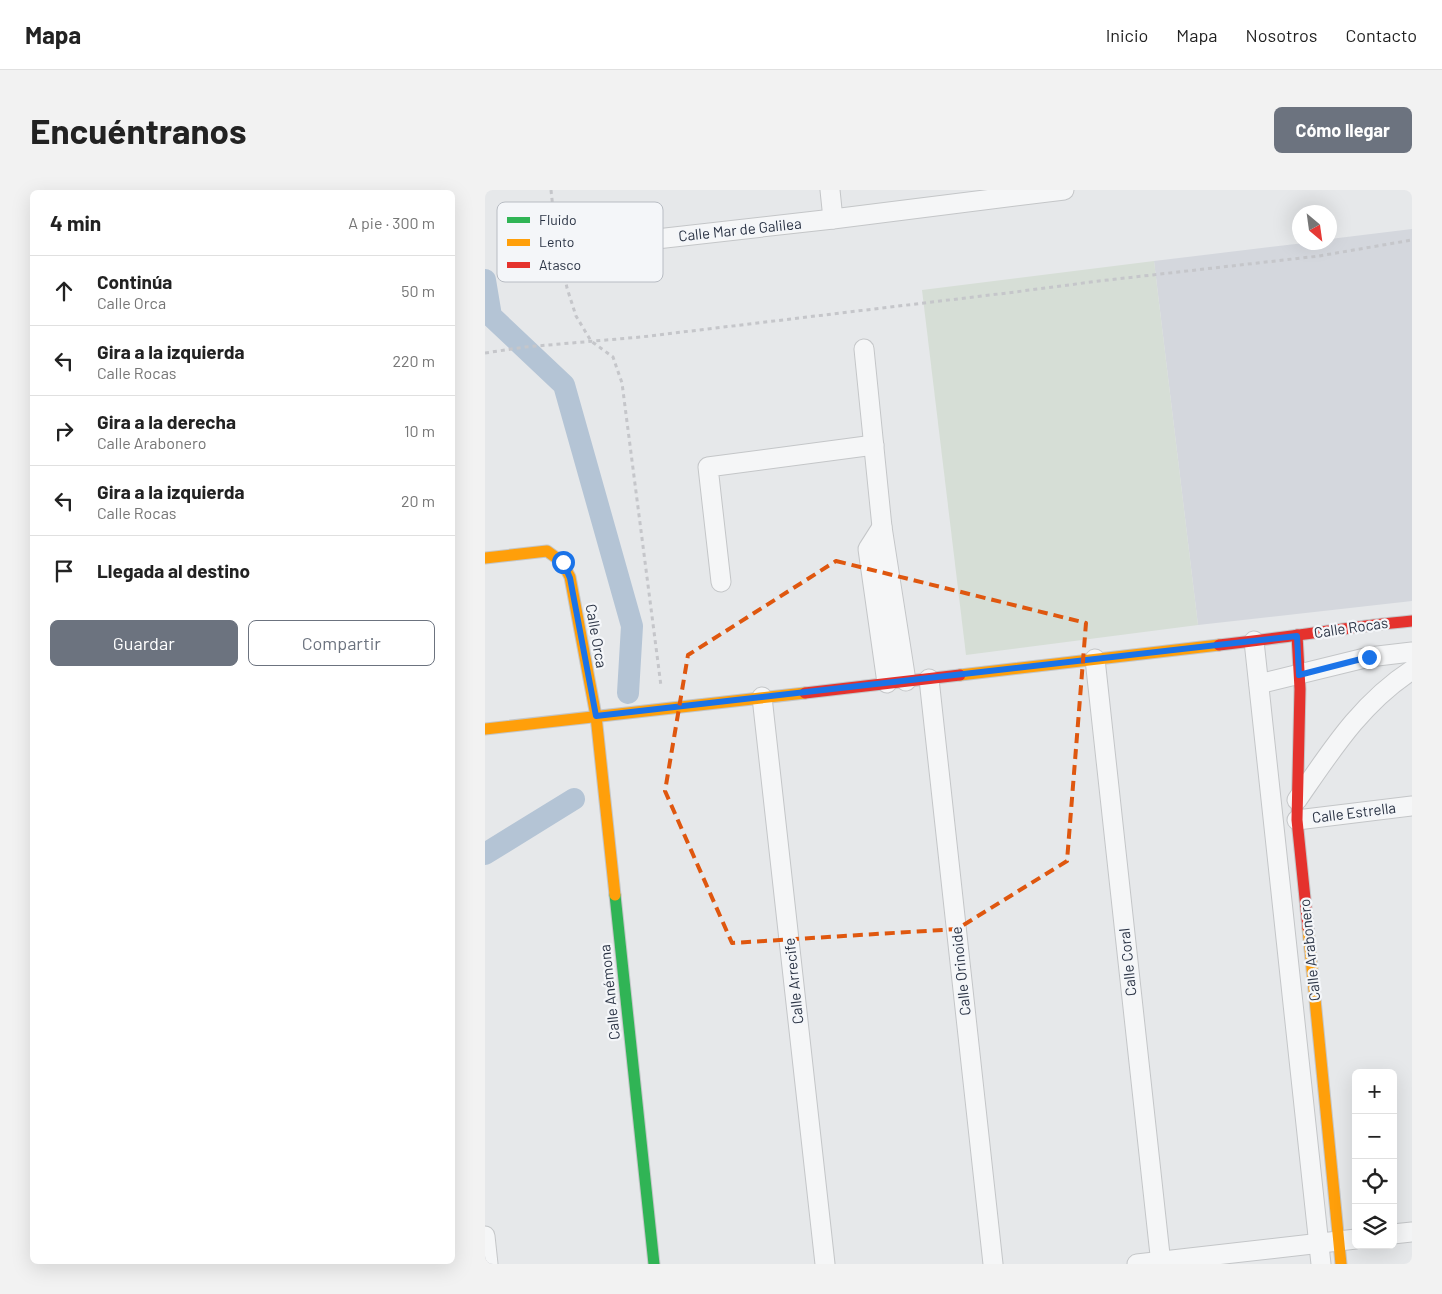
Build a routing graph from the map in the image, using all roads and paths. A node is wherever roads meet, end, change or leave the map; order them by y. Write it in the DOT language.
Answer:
graph roads {
  1 [pos="830,190"];
  2 [pos="1064,190"];
  3 [pos="833,219"];
  4 [pos="663,238"];
  5 [pos="1412,240"];
  6 [pos="566,282"];
  7 [pos="591,341"];
  8 [pos="863,349"];
  9 [pos="485,353"];
  10 [pos="874,446"];
  11 [pos="882,527"];
  12 [pos="485,558"];
  13 [pos="721,582"];
  14 [pos="1412,621"];
  15 [pos="1297,636"];
  16 [pos="1255,641"];
  17 [pos="1412,652"];
  18 [pos="1095,659"];
  19 [pos="1412,670"];
  20 [pos="1299,675"];
  21 [pos="929,678"];
  22 [pos="906,681"];
  23 [pos="887,683"];
  24 [pos="1259,684"];
  25 [pos="763,697"];
  26 [pos="664,709"];
  27 [pos="596,716"];
  28 [pos="485,729"];
  29 [pos="1296,801"];
  30 [pos="1412,806"];
  31 [pos="1297,820"];
  32 [pos="1412,1232"];
  33 [pos="1397,1234"];
  34 [pos="485,1236"];
  35 [pos="1347,1240"];
  36 [pos="1319,1243"];
  37 [pos="1161,1263"];
  38 [pos="489,1264"];
  39 [pos="654,1264"];
  40 [pos="825,1264"];
  41 [pos="993,1264"];
  42 [pos="1137,1264"];
  43 [pos="1321,1264"];
  44 [pos="1341,1264"];
  1 -- 3 [label="street"];
  2 -- 3 [label="street, Calle Mar de Galilea"];
  3 -- 4 [label="street, Calle Mar de Galilea"];
  5 -- 7 [label="path"];
  6 -- 7 [label="path"];
  7 -- 9 [label="path"];
  7 -- 26 [label="path"];
  8 -- 10 [label="street"];
  10 -- 11 [label="street"];
  10 -- 13 [label="street"];
  11 -- 22 [label="street"];
  11 -- 23 [label="street"];
  12 -- 27 [label="street, Calle Orca"];
  14 -- 15 [label="street, Calle Rocas"];
  15 -- 16 [label="street, Calle Rocas"];
  15 -- 20 [label="street, Calle Arabonero"];
  16 -- 18 [label="street, Calle Rocas"];
  16 -- 24 [label="street, Calle Arabonero"];
  17 -- 20 [label="street"];
  18 -- 21 [label="street, Calle Rocas"];
  18 -- 37 [label="street, Calle Coral"];
  19 -- 29 [label="street"];
  20 -- 24 [label="street"];
  20 -- 29 [label="street, Calle Arabonero"];
  21 -- 22 [label="street, Calle Rocas"];
  21 -- 41 [label="street, Calle Orinoide"];
  22 -- 23 [label="street, Calle Rocas"];
  23 -- 25 [label="street, Calle Rocas"];
  24 -- 36 [label="street, Calle Arabonero"];
  25 -- 26 [label="street, Calle Rocas"];
  25 -- 40 [label="street, Calle Arrecife"];
  26 -- 27 [label="street, Calle Rocas"];
  27 -- 28 [label="street, Calle Rocas"];
  27 -- 39 [label="street, Calle Anémona"];
  29 -- 31 [label="street, Calle Arabonero"];
  30 -- 31 [label="street, Calle Estrella"];
  31 -- 35 [label="street, Calle Arabonero"];
  32 -- 33 [label="street"];
  34 -- 38 [label="street"];
  35 -- 36 [label="street"];
  35 -- 44 [label="street, Calle Arabonero"];
  36 -- 37 [label="street"];
  36 -- 43 [label="street, Calle Arabonero"];
  37 -- 42 [label="street"];
}
